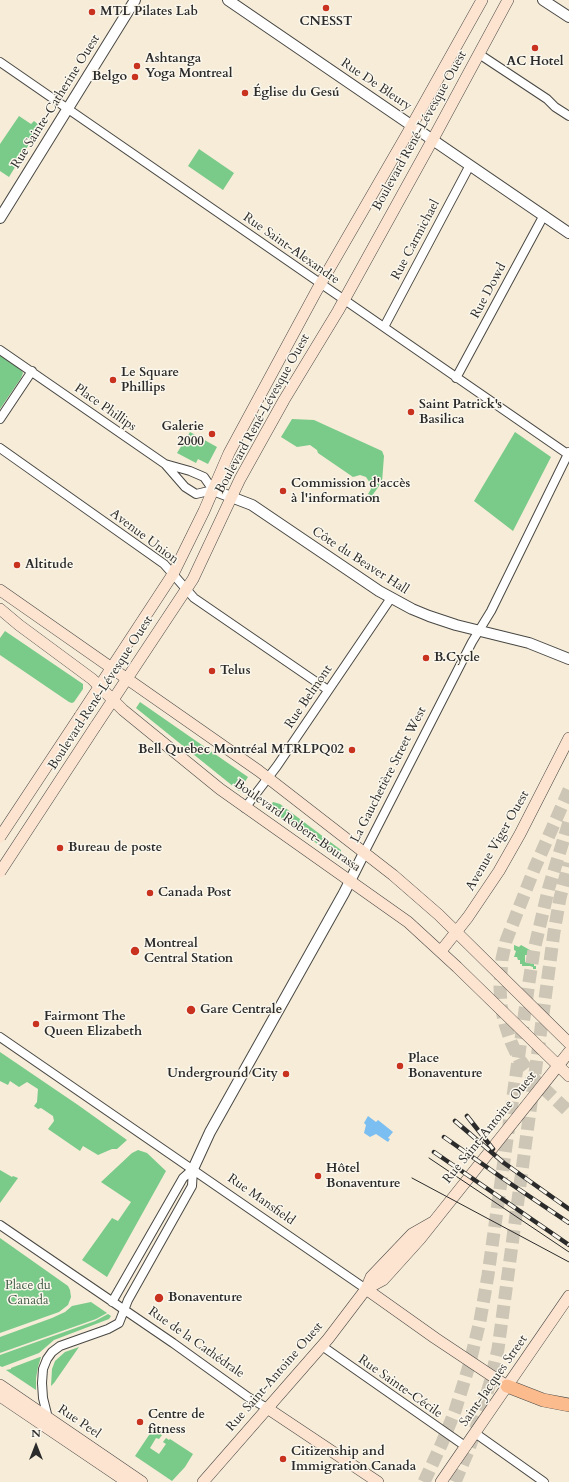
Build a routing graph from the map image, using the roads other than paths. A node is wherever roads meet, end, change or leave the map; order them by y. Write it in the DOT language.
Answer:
graph roads {
  1 [pos="134,0"];
  2 [pos="228,0"];
  3 [pos="482,0"];
  4 [pos="508,0"];
  5 [pos="543,0"];
  6 [pos="569,17"];
  7 [pos="479,54"];
  8 [pos="0,62"];
  9 [pos="68,108"];
  10 [pos="569,116"];
  11 [pos="412,125"];
  12 [pos="433,139"];
  13 [pos="470,165"];
  14 [pos="1,214"];
  15 [pos="544,216"];
  16 [pos="569,233"];
  17 [pos="320,284"];
  18 [pos="343,300"];
  19 [pos="384,327"];
  20 [pos="0,350"];
  21 [pos="32,371"];
  22 [pos="456,378"];
  23 [pos="0,419"];
  24 [pos="0,448"];
  25 [pos="569,454"];
  26 [pos="165,464"];
  27 [pos="213,490"];
  28 [pos="232,497"];
  29 [pos="173,574"];
  30 [pos="186,589"];
  31 [pos="0,590"];
  32 [pos="391,598"];
  33 [pos="0,609"];
  34 [pos="479,630"];
  35 [pos="569,659"];
  36 [pos="112,668"];
  37 [pos="127,679"];
  38 [pos="100,687"];
  39 [pos="328,690"];
  40 [pos="113,701"];
  41 [pos="569,738"];
  42 [pos="268,778"];
  43 [pos="245,808"];
  44 [pos="0,837"];
  45 [pos="364,853"];
  46 [pos="0,872"];
  47 [pos="350,881"];
  48 [pos="457,932"];
  49 [pos="441,951"];
  50 [pos="0,1037"];
  51 [pos="569,1043"];
  52 [pos="569,1052"];
  53 [pos="558,1066"];
  54 [pos="569,1076"];
  55 [pos="193,1169"];
  56 [pos="0,1225"];
  57 [pos="366,1289"];
  58 [pos="569,1296"];
  59 [pos="112,1302"];
  60 [pos="124,1310"];
  61 [pos="322,1346"];
  62 [pos="0,1386"];
  63 [pos="508,1386"];
  64 [pos="0,1396"];
  65 [pos="569,1405"];
  66 [pos="268,1408"];
  67 [pos="48,1418"];
  68 [pos="475,1433"];
  69 [pos="466,1446"];
  70 [pos="127,1482"];
  71 [pos="142,1482"];
  72 [pos="203,1482"];
  73 [pos="378,1482"];
  74 [pos="441,1482"];
  75 [pos="544,1482"];
  1 -- 9 [label="street, Rue Sainte-Catherine Ouest"];
  2 -- 11 [label="street, Rue De Bleury"];
  3 -- 11 [label="main road, Boulevard René-Lévesque Ouest"];
  4 -- 7 [label="main road, Boulevard René-Lévesque Ouest"];
  5 -- 6 [label="street"];
  7 -- 10 [label="street"];
  7 -- 12 [label="main road, Boulevard René-Lévesque Ouest"];
  8 -- 9 [label="street, Rue Saint-Alexandre"];
  9 -- 14 [label="street, Rue Sainte-Catherine Ouest"];
  9 -- 17 [label="street, Rue Saint-Alexandre"];
  11 -- 12 [label="street, Rue De Bleury"];
  11 -- 17 [label="main road, Boulevard René-Lévesque Ouest"];
  12 -- 13 [label="street, Rue De Bleury"];
  12 -- 18 [label="main road, Boulevard René-Lévesque Ouest"];
  13 -- 15 [label="street, Rue De Bleury"];
  13 -- 19 [label="street, Rue Carmichael"];
  15 -- 16 [label="street, Rue De Bleury"];
  15 -- 22 [label="street, Rue Dowd"];
  17 -- 18 [label="street, Rue Saint-Alexandre"];
  17 -- 27 [label="main road, Boulevard René-Lévesque Ouest"];
  18 -- 19 [label="street, Rue Saint-Alexandre"];
  18 -- 28 [label="main road, Boulevard René-Lévesque Ouest"];
  19 -- 22 [label="street, Rue Saint-Alexandre"];
  20 -- 21 [label="street, Place Phillips"];
  21 -- 23 [label="street"];
  21 -- 26 [label="street, Place Phillips"];
  22 -- 25 [label="street, Rue Saint-Alexandre"];
  24 -- 29 [label="street, Avenue Union"];
  25 -- 34 [label="street, La Gauchetière Street West"];
  26 -- 27 [label="street"];
  26 -- 27 [label="street"];
  27 -- 28 [label="street, Côte du Beaver Hall"];
  27 -- 29 [label="main road, Boulevard René-Lévesque Ouest"];
  28 -- 30 [label="main road, Boulevard René-Lévesque Ouest"];
  28 -- 32 [label="street, Côte du Beaver Hall"];
  29 -- 30 [label="street, Avenue Union"];
  29 -- 36 [label="main road, Boulevard René-Lévesque Ouest"];
  30 -- 37 [label="main road, Boulevard René-Lévesque Ouest"];
  30 -- 39 [label="street, Avenue Union"];
  31 -- 36 [label="main road, Boulevard Robert-Bourassa"];
  32 -- 34 [label="street, Côte du Beaver Hall"];
  32 -- 39 [label="street, Rue Belmont"];
  33 -- 38 [label="main road, Boulevard Robert-Bourassa"];
  34 -- 35 [label="street, Côte du Beaver Hall"];
  34 -- 45 [label="street, La Gauchetière Street West"];
  36 -- 37 [label="main road, Boulevard Robert-Bourassa"];
  36 -- 38 [label="main road, Boulevard René-Lévesque Ouest"];
  37 -- 40 [label="main road, Boulevard René-Lévesque Ouest"];
  37 -- 42 [label="main road, Boulevard Robert-Bourassa"];
  38 -- 40 [label="main road, Boulevard Robert-Bourassa"];
  38 -- 44 [label="main road, Boulevard René-Lévesque Ouest, bridge"];
  39 -- 42 [label="street, Rue Belmont"];
  40 -- 43 [label="main road, Boulevard Robert-Bourassa"];
  40 -- 46 [label="main road, Boulevard René-Lévesque Ouest, bridge"];
  41 -- 48 [label="main road, Avenue Viger Ouest"];
  42 -- 43 [label="street, Rue Belmont"];
  42 -- 45 [label="main road, Boulevard Robert-Bourassa"];
  43 -- 47 [label="main road, Boulevard Robert-Bourassa"];
  45 -- 47 [label="street, La Gauchetière Street West"];
  45 -- 48 [label="main road, Boulevard Robert-Bourassa"];
  47 -- 49 [label="main road, Boulevard Robert-Bourassa"];
  47 -- 55 [label="street, La Gauchetière Street West"];
  48 -- 49 [label="main road, Avenue Viger Ouest"];
  48 -- 51 [label="main road, Boulevard Robert-Bourassa"];
  49 -- 53 [label="main road, Boulevard Robert-Bourassa"];
  50 -- 55 [label="street, Rue Mansfield"];
  52 -- 53 [label="main road, Rue Saint-Antoine Ouest"];
  53 -- 54 [label="main road, Boulevard Robert-Bourassa"];
  53 -- 57 [label="main road, Rue Saint-Antoine Ouest"];
  55 -- 57 [label="street, Rue Mansfield"];
  55 -- 59 [label="street, La Gauchetière Street West"];
  55 -- 60 [label="street, La Gauchetière Street West"];
  56 -- 59 [label="street, Rue de la Cathédrale"];
  57 -- 61 [label="main road, Rue Saint-Antoine Ouest"];
  57 -- 63 [label="main road, Rue Mansfield"];
  58 -- 63 [label="main road, Saint-Jacques Street"];
  59 -- 60 [label="street, Rue de la Cathédrale"];
  60 -- 66 [label="street, Rue de la Cathédrale"];
  60 -- 67 [label="street, La Gauchetière Street West"];
  61 -- 66 [label="main road, Rue Saint-Antoine Ouest"];
  61 -- 69 [label="street, Rue Sainte-Cécile"];
  62 -- 67 [label="main road, Rue Peel"];
  63 -- 65 [label="highway"];
  63 -- 68 [label="main road, Saint-Jacques Street"];
  64 -- 70 [label="main road, Rue Peel"];
  66 -- 72 [label="main road, Rue Saint-Antoine Ouest"];
  66 -- 73 [label="main road, Rue de la Cathédrale"];
  67 -- 71 [label="main road, Rue Peel"];
  68 -- 69 [label="main road, Saint-Jacques Street"];
  68 -- 75 [label="street"];
  69 -- 74 [label="main road, Saint-Jacques Street"];
}
